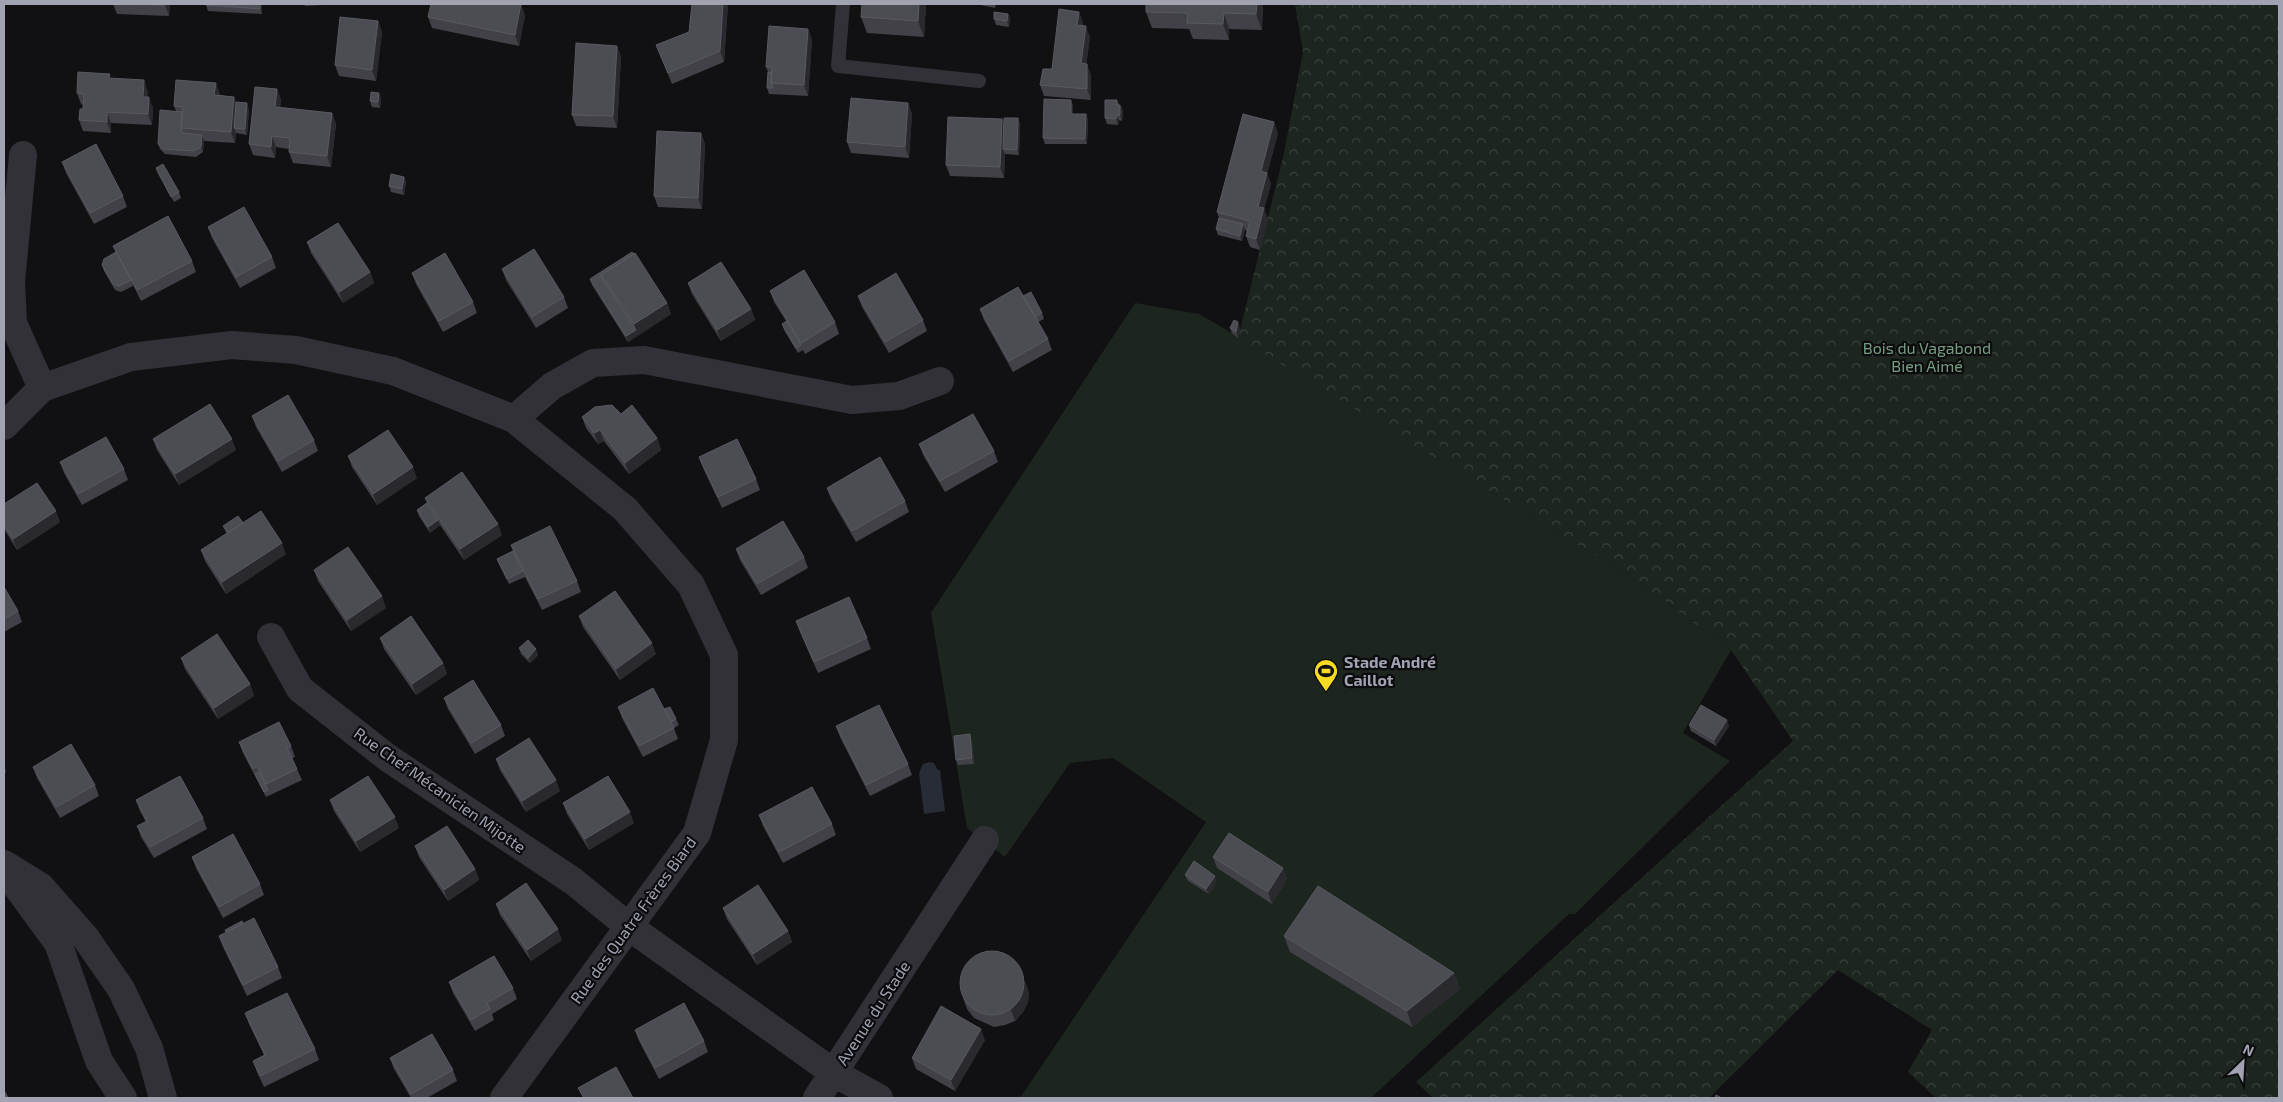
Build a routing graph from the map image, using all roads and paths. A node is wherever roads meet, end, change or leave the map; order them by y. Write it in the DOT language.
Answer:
graph roads {
  1 [pos="842,4"];
  2 [pos="979,81"];
  3 [pos="23,155"];
  4 [pos="940,381"];
  5 [pos="42,388"];
  6 [pos="514,419"];
  7 [pos="4,426"];
  8 [pos="271,638"];
  9 [pos="985,840"];
  10 [pos="4,864"];
  11 [pos="4,869"];
  12 [pos="628,926"];
  13 [pos="834,1073"];
  14 [pos="123,1098"];
  15 [pos="163,1098"];
  16 [pos="504,1098"];
  17 [pos="817,1098"];
  18 [pos="879,1098"];
  1 -- 2 [label="lane"];
  3 -- 5 [label="street"];
  4 -- 6 [label="street"];
  5 -- 6 [label="street, Rue des Quatre Frères Biard"];
  5 -- 7 [label="street"];
  6 -- 12 [label="street, Rue des Quatre Frères Biard"];
  8 -- 12 [label="street, Rue Chef Mécanicien Mijotte"];
  9 -- 13 [label="street, Avenue du Stade"];
  10 -- 15 [label="street"];
  11 -- 14 [label="street"];
  12 -- 13 [label="street, Avenue du Stade"];
  12 -- 16 [label="street, Rue des Quatre Frères Biard"];
  13 -- 17 [label="street"];
  13 -- 18 [label="street"];
}
